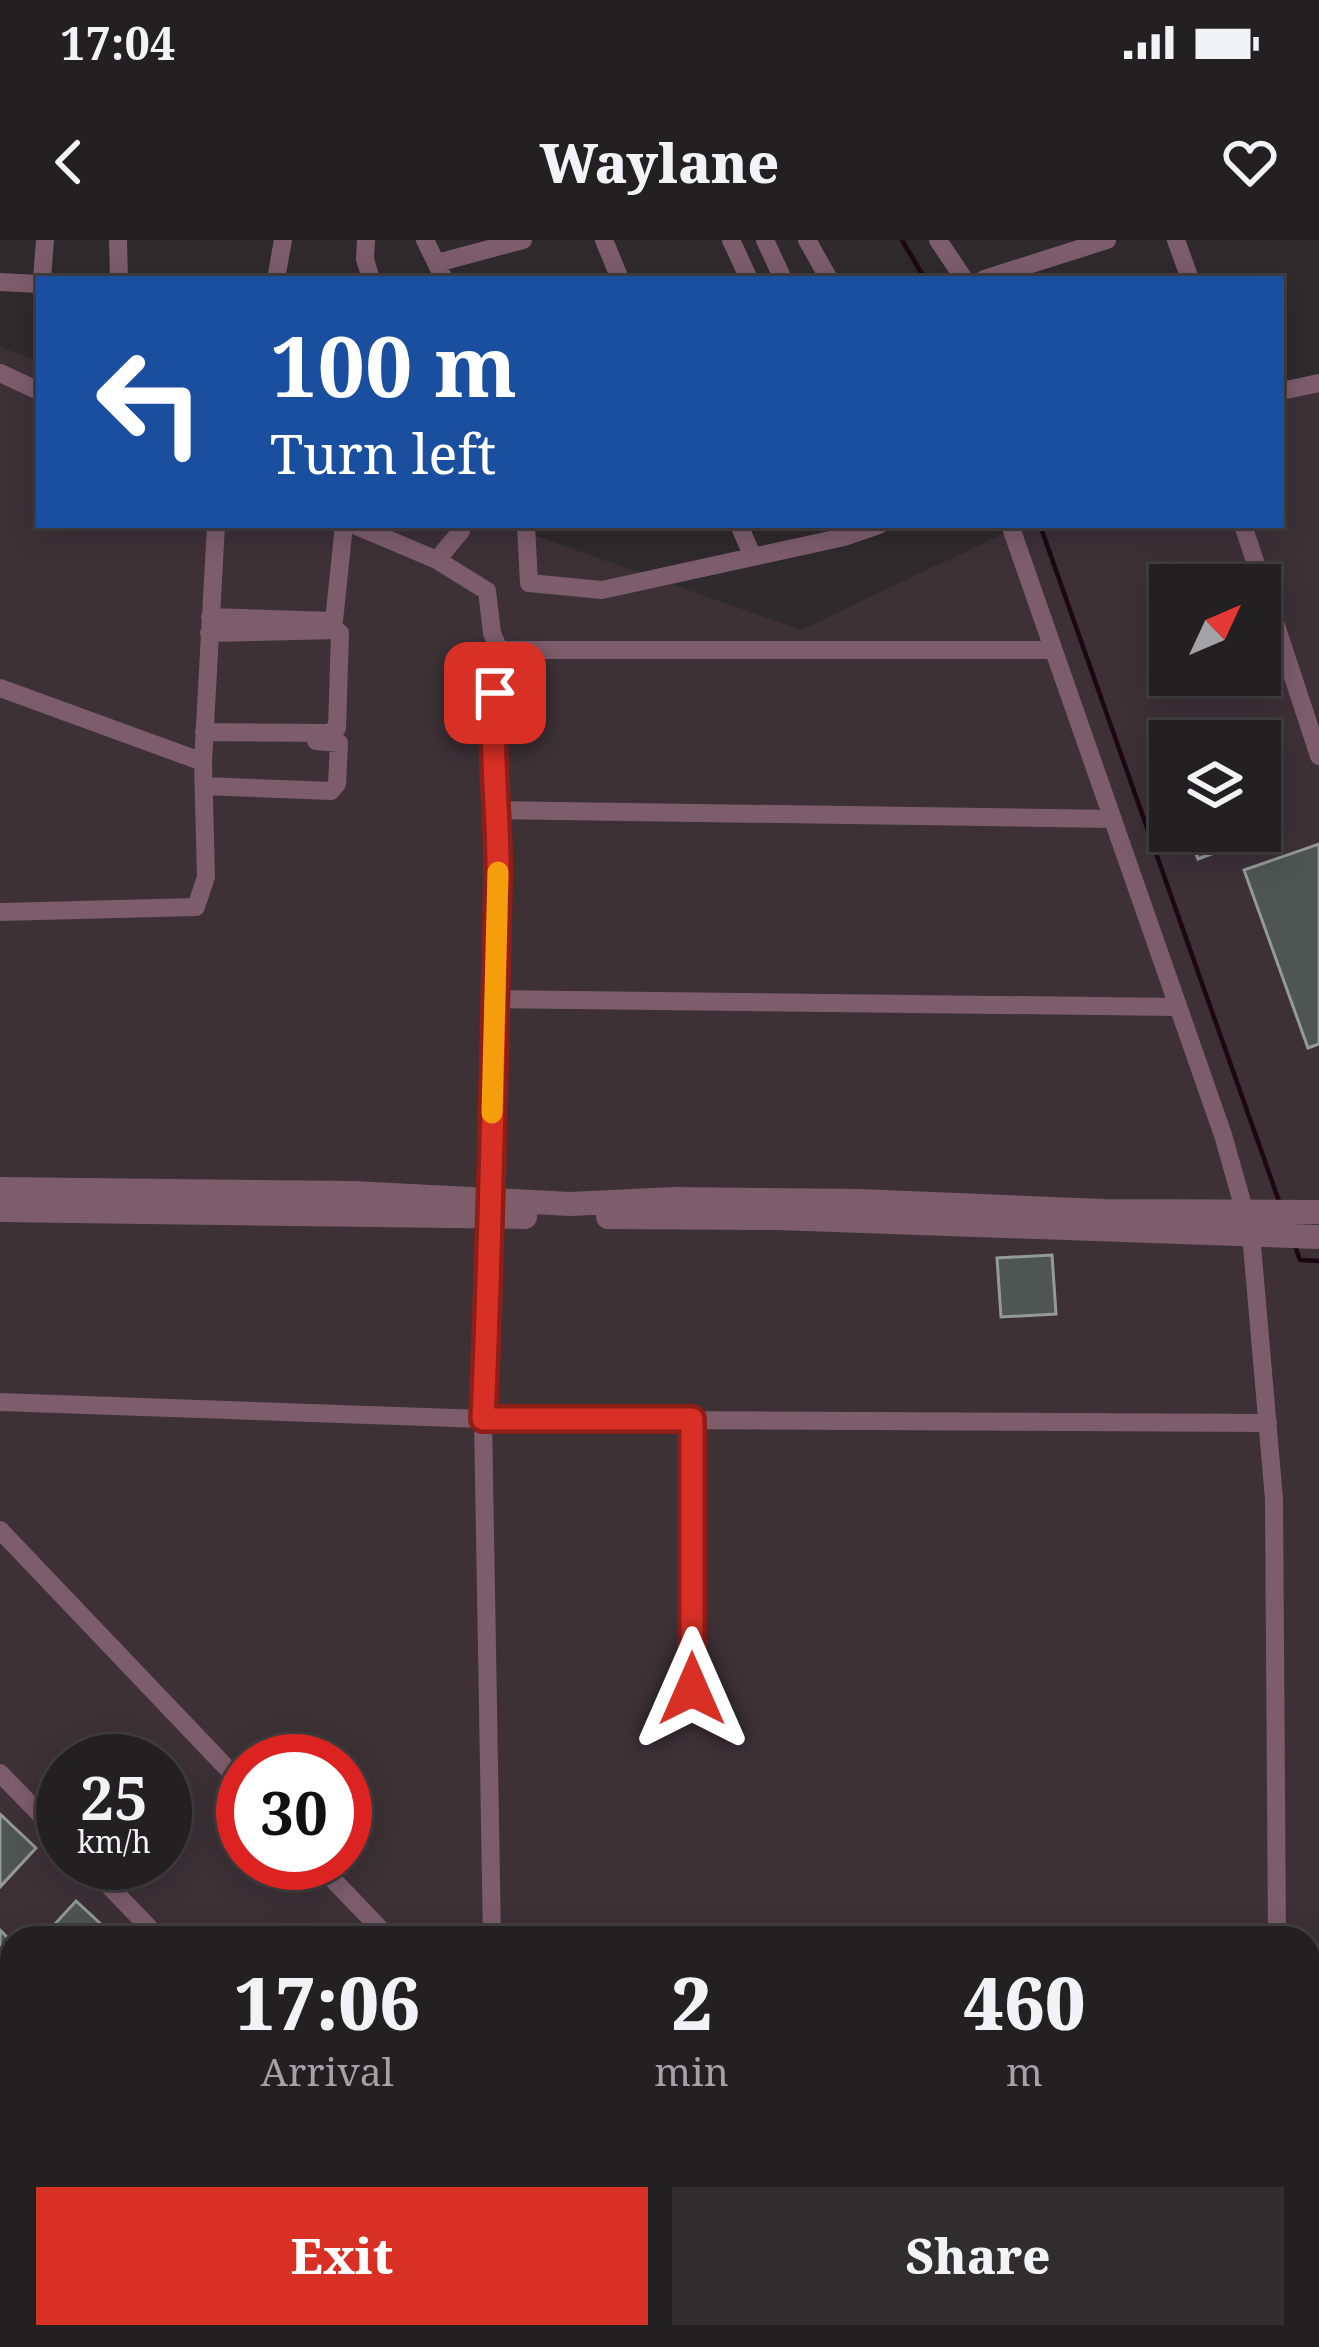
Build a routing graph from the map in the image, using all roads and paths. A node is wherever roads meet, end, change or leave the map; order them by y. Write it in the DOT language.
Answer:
graph roads {
  1 [pos="45,240"];
  2 [pos="118,240"];
  3 [pos="283,240"];
  4 [pos="368,240"];
  5 [pos="425,240"];
  6 [pos="523,240"];
  7 [pos="604,240"];
  8 [pos="731,240"];
  9 [pos="764,240"];
  10 [pos="807,240"];
  11 [pos="938,240"];
  12 [pos="1107,240"];
  13 [pos="1177,240"];
  14 [pos="440,271"];
  15 [pos="41,276"];
  16 [pos="119,276"];
  17 [pos="277,276"];
  18 [pos="370,276"];
  19 [pos="619,276"];
  20 [pos="747,276"];
  21 [pos="782,276"];
  22 [pos="827,276"];
  23 [pos="962,276"];
  24 [pos="993,276"];
  25 [pos="1184,276"];
  26 [pos="36,281"];
  27 [pos="0,282"];
  28 [pos="0,373"];
  29 [pos="1319,383"];
  30 [pos="36,390"];
  31 [pos="1284,390"];
  32 [pos="216,528"];
  33 [pos="344,528"];
  34 [pos="361,528"];
  35 [pos="460,528"];
  36 [pos="526,528"];
  37 [pos="741,528"];
  38 [pos="862,528"];
  39 [pos="1011,528"];
  40 [pos="1244,528"];
  41 [pos="753,557"];
  42 [pos="437,560"];
  43 [pos="210,625"];
  44 [pos="499,650"];
  45 [pos="1051,650"];
  46 [pos="0,688"];
  47 [pos="204,736"];
  48 [pos="1319,756"];
  49 [pos="203,762"];
  50 [pos="204,786"];
  51 [pos="499,810"];
  52 [pos="1112,819"];
  53 [pos="0,912"];
  54 [pos="495,999"];
  55 [pos="1177,1007"];
  56 [pos="0,1190"];
  57 [pos="491,1208"];
  58 [pos="0,1210"];
  59 [pos="1319,1212"];
  60 [pos="1247,1223"];
  61 [pos="1319,1237"];
  62 [pos="0,1402"];
  63 [pos="483,1419"];
  64 [pos="692,1419"];
  65 [pos="1268,1424"];
  66 [pos="0,1530"];
  67 [pos="692,1689"];
  68 [pos="216,1757"];
  69 [pos="0,1772"];
  70 [pos="36,1810"];
  71 [pos="113,1890"];
  72 [pos="343,1890"];
  73 [pos="147,1926"];
  74 [pos="377,1926"];
  75 [pos="492,1926"];
  76 [pos="1277,1926"];
  1 -- 15 [label="street"];
  2 -- 16 [label="street"];
  3 -- 17 [label="street"];
  4 -- 18 [label="street"];
  5 -- 14 [label="street"];
  6 -- 14 [label="street"];
  7 -- 19 [label="street"];
  8 -- 20 [label="street"];
  9 -- 21 [label="street"];
  10 -- 22 [label="street"];
  11 -- 23 [label="street"];
  12 -- 24 [label="street"];
  13 -- 25 [label="street"];
  26 -- 27 [label="street"];
  28 -- 30 [label="street"];
  29 -- 31 [label="street"];
  32 -- 43 [label="street"];
  33 -- 43 [label="street"];
  34 -- 42 [label="street"];
  35 -- 42 [label="street"];
  36 -- 41 [label="street"];
  37 -- 41 [label="street"];
  38 -- 41 [label="street"];
  39 -- 45 [label="street"];
  40 -- 48 [label="street"];
  42 -- 44 [label="street"];
  43 -- 47 [label="street"];
  43 -- 47 [label="street"];
  44 -- 45 [label="street"];
  44 -- 51 [label="street"];
  45 -- 52 [label="street"];
  46 -- 49 [label="street"];
  47 -- 49 [label="street"];
  47 -- 50 [label="street"];
  49 -- 50 [label="street"];
  50 -- 53 [label="street"];
  51 -- 52 [label="street"];
  51 -- 54 [label="street"];
  52 -- 55 [label="street"];
  54 -- 55 [label="street"];
  54 -- 57 [label="street"];
  55 -- 60 [label="street"];
  56 -- 57 [label="street"];
  57 -- 58 [label="street"];
  57 -- 60 [label="street"];
  57 -- 63 [label="street"];
  59 -- 60 [label="street"];
  60 -- 61 [label="street"];
  60 -- 65 [label="street"];
  62 -- 63 [label="street"];
  63 -- 64 [label="street"];
  63 -- 75 [label="street"];
  64 -- 65 [label="street"];
  64 -- 67 [label="street"];
  65 -- 76 [label="street"];
  66 -- 68 [label="street"];
  69 -- 70 [label="street"];
  71 -- 73 [label="street"];
  72 -- 74 [label="street"];
}
